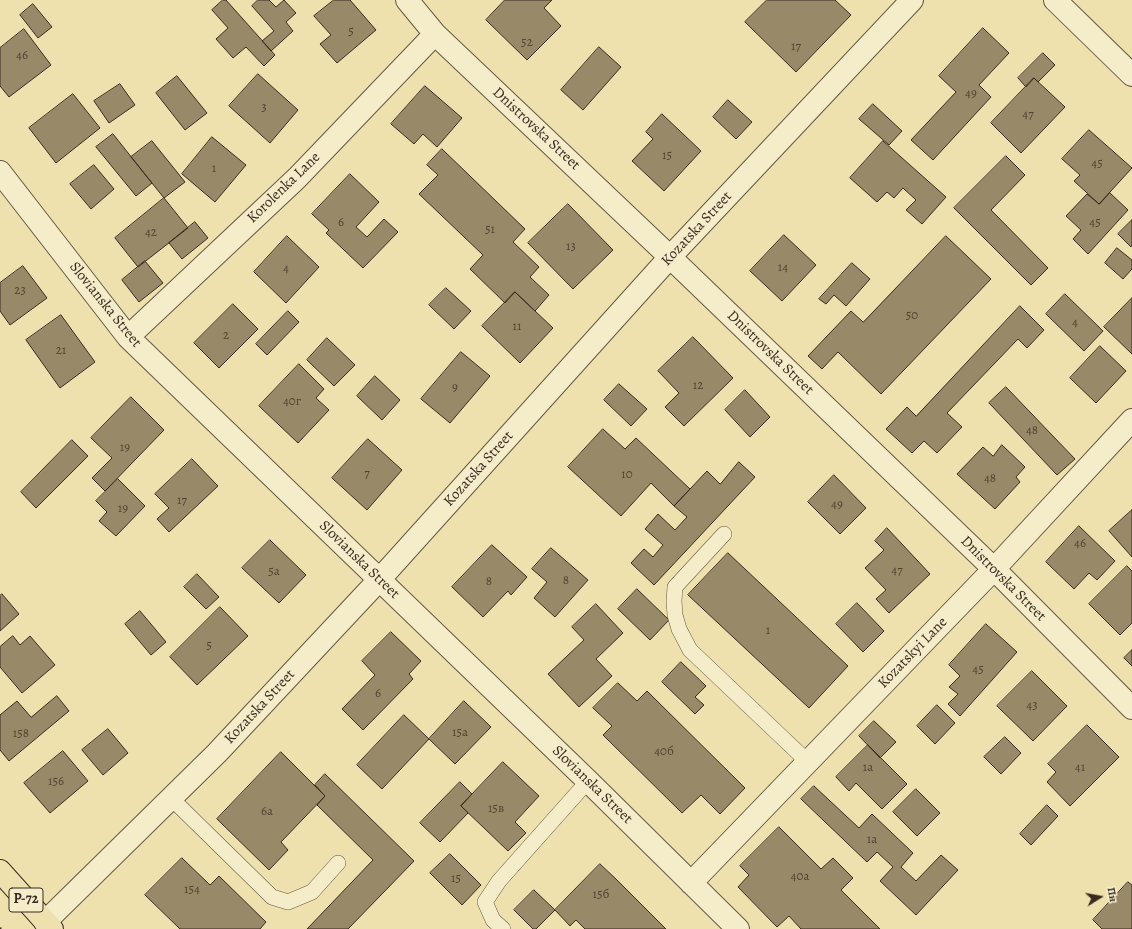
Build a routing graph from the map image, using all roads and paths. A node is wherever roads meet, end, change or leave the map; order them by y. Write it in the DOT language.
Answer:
graph roads {
  1 [pos="407,0"];
  2 [pos="912,0"];
  3 [pos="1055,0"];
  4 [pos="435,34"];
  5 [pos="1132,76"];
  6 [pos="0,172"];
  7 [pos="670,257"];
  8 [pos="128,338"];
  9 [pos="1132,420"];
  10 [pos="724,534"];
  11 [pos="994,569"];
  12 [pos="379,580"];
  13 [pos="1132,708"];
  14 [pos="808,762"];
  15 [pos="588,781"];
  16 [pos="171,798"];
  17 [pos="338,863"];
  18 [pos="0,871"];
  19 [pos="691,883"];
  20 [pos="45,927"];
  21 [pos="503,929"];
  22 [pos="738,929"];
  1 -- 4 [label="street, Dnistrovska Street"];
  2 -- 7 [label="street, Kozatska Street"];
  3 -- 5 [label="street"];
  4 -- 7 [label="street, Dnistrovska Street"];
  4 -- 8 [label="street, Korolenka Lane"];
  6 -- 8 [label="street, Slovianska Street"];
  7 -- 11 [label="street, Dnistrovska Street"];
  7 -- 12 [label="street, Kozatska Street"];
  8 -- 12 [label="street, Slovianska Street"];
  9 -- 11 [label="street, Kozatskyi Lane"];
  10 -- 14 [label="lane"];
  11 -- 13 [label="street, Dnistrovska Street"];
  11 -- 14 [label="street, Kozatskyi Lane"];
  12 -- 15 [label="street, Slovianska Street"];
  12 -- 16 [label="street, Kozatska Street"];
  14 -- 19 [label="street, Kozatskyi Lane"];
  15 -- 19 [label="street, Slovianska Street"];
  15 -- 21 [label="lane"];
  16 -- 17 [label="lane"];
  16 -- 20 [label="street, Kozatska Street"];
  18 -- 20 [label="main road, Р-72"];
  19 -- 22 [label="street, Slovianska Street"];
}
